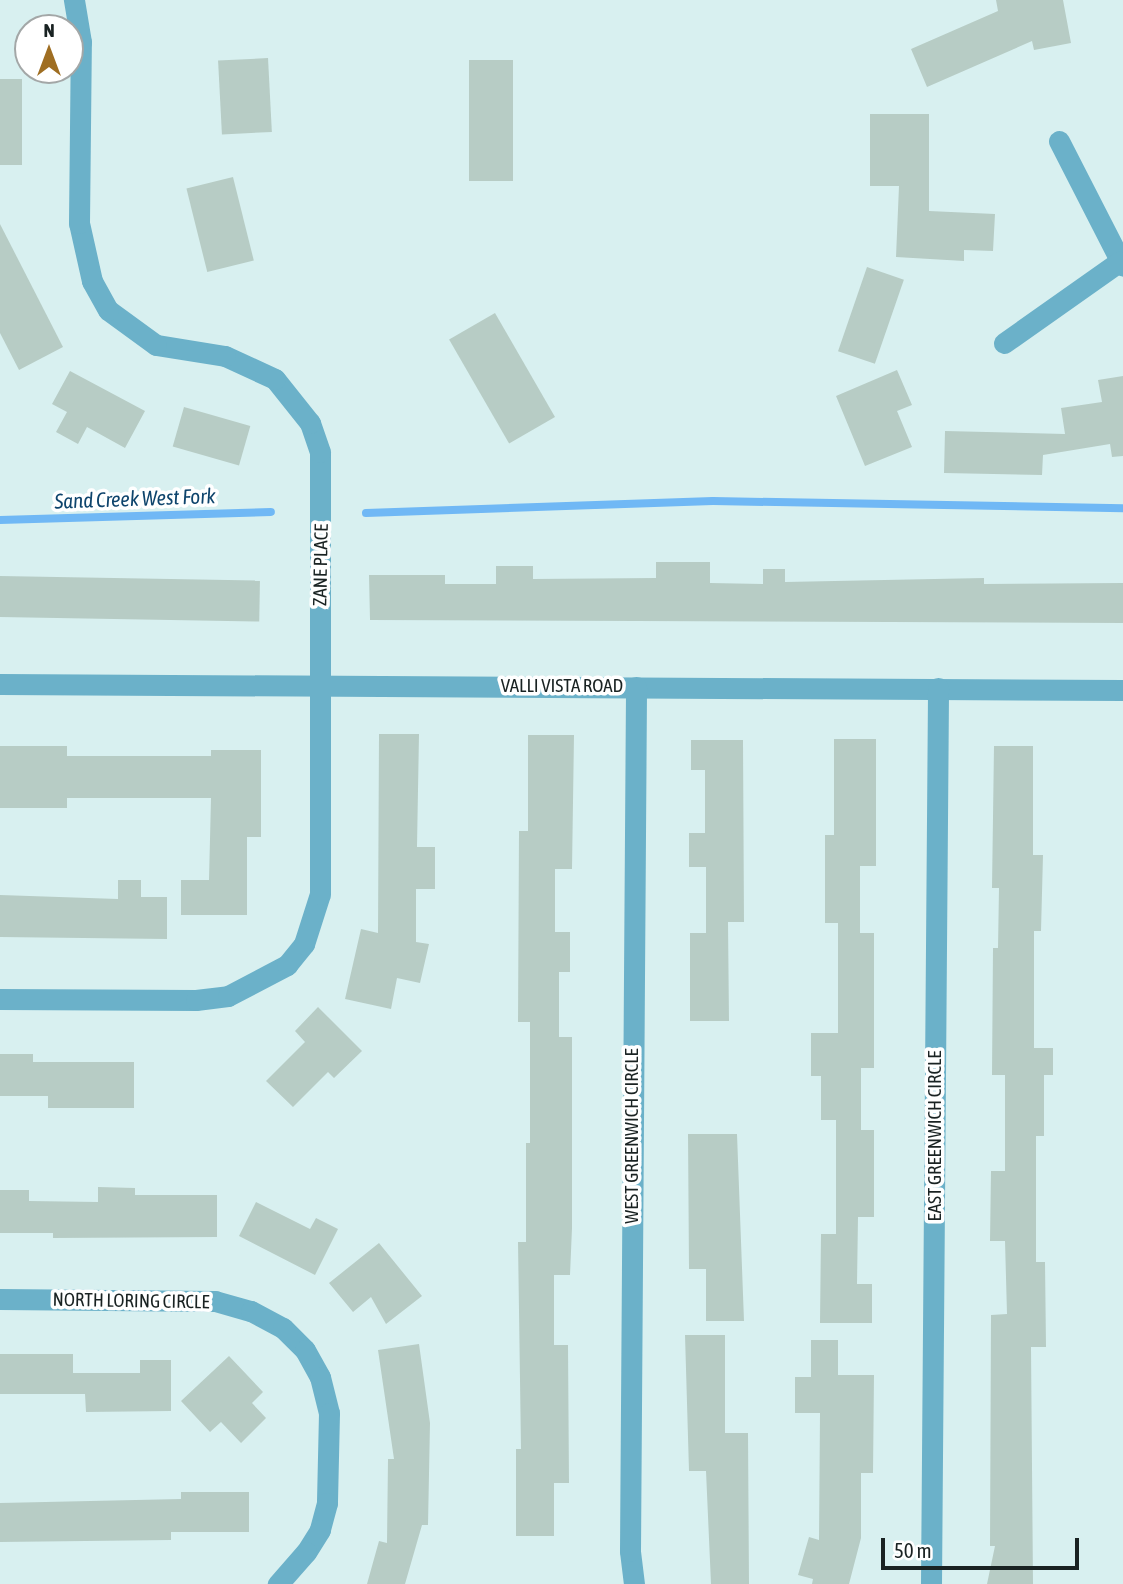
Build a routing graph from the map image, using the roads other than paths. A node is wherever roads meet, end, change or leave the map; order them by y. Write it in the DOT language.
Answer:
graph roads {
  1 [pos="74,0"];
  2 [pos="1059,141"];
  3 [pos="1121,264"];
  4 [pos="1004,343"];
  5 [pos="0,684"];
  6 [pos="319,684"];
  7 [pos="636,687"];
  8 [pos="938,688"];
  9 [pos="1123,690"];
  10 [pos="0,999"];
  11 [pos="0,1299"];
  12 [pos="278,1584"];
  13 [pos="634,1584"];
  14 [pos="931,1584"];
  1 -- 6 [label="street, ZANE PLACE"];
  2 -- 3 [label="street"];
  3 -- 4 [label="street"];
  5 -- 6 [label="street, VALLI VISTA ROAD"];
  6 -- 7 [label="street, VALLI VISTA ROAD"];
  6 -- 10 [label="street, ZANE PLACE"];
  7 -- 8 [label="street, VALLI VISTA ROAD"];
  7 -- 13 [label="street, WEST GREENWICH CIRCLE"];
  8 -- 9 [label="street, VALLI VISTA ROAD"];
  8 -- 14 [label="street, EAST GREENWICH CIRCLE"];
  11 -- 12 [label="street, NORTH LORING CIRCLE"];
}
